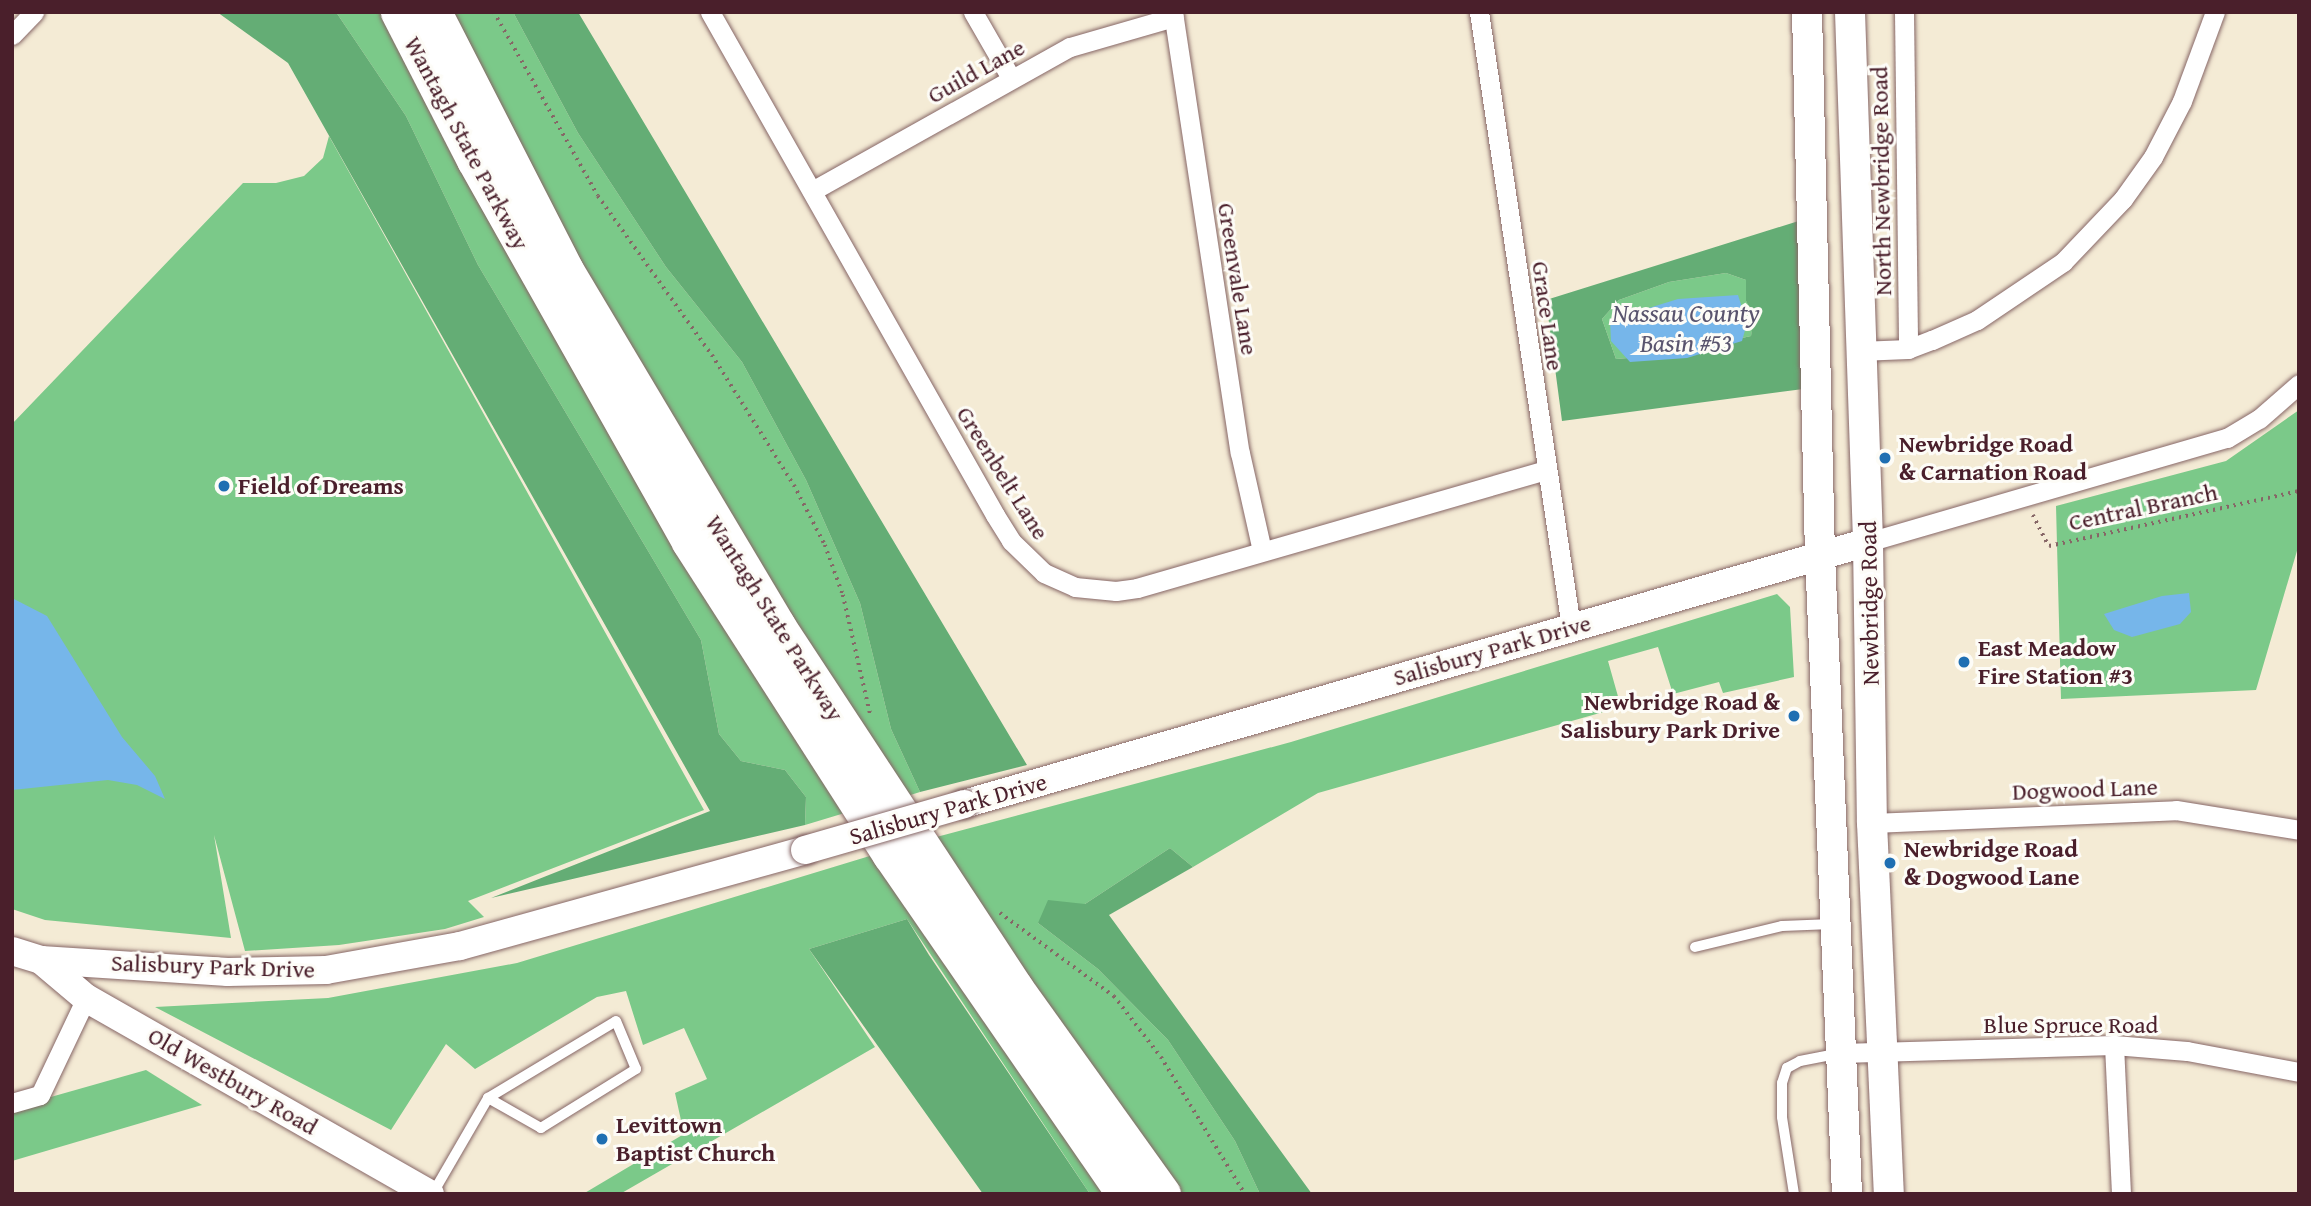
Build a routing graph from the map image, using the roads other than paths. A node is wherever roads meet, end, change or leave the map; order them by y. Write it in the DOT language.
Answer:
graph roads {
  1 [pos="34,12"];
  2 [pos="398,12"];
  3 [pos="434,12"];
  4 [pos="710,12"];
  5 [pos="973,12"];
  6 [pos="1479,12"];
  7 [pos="1807,12"];
  8 [pos="1850,12"];
  9 [pos="1904,12"];
  10 [pos="2215,12"];
  11 [pos="1173,14"];
  12 [pos="12,35"];
  13 [pos="1011,78"];
  14 [pos="811,191"];
  15 [pos="1908,349"];
  16 [pos="1859,351"];
  17 [pos="2299,384"];
  18 [pos="1546,470"];
  19 [pos="1868,542"];
  20 [pos="1262,551"];
  21 [pos="1821,555"];
  22 [pos="1571,627"];
  23 [pos="1872,823"];
  24 [pos="2299,831"];
  25 [pos="1836,924"];
  26 [pos="1695,947"];
  27 [pos="12,951"];
  28 [pos="41,960"];
  29 [pos="86,998"];
  30 [pos="2113,1045"];
  31 [pos="1883,1052"];
  32 [pos="1841,1053"];
  33 [pos="2299,1072"];
  34 [pos="488,1098"];
  35 [pos="12,1103"];
  36 [pos="431,1194"];
  37 [pos="1124,1194"];
  38 [pos="1163,1194"];
  39 [pos="1794,1194"];
  40 [pos="1847,1194"];
  41 [pos="1889,1194"];
  42 [pos="2122,1194"];
  1 -- 12 [label="street"];
  2 -- 37 [label="highway, Wantagh State Parkway"];
  3 -- 38 [label="highway, Wantagh State Parkway"];
  4 -- 14 [label="street, Greenbelt Lane"];
  5 -- 13 [label="street"];
  6 -- 18 [label="street, Grace Lane"];
  7 -- 21 [label="main road, Newbridge Road"];
  8 -- 16 [label="main road, Newbridge Road"];
  9 -- 15 [label="street, North Newbridge Road"];
  10 -- 15 [label="street"];
  11 -- 13 [label="street, Guild Lane"];
  11 -- 20 [label="street, Greenvale Lane"];
  13 -- 14 [label="street, Guild Lane"];
  14 -- 20 [label="street, Greenbelt Lane"];
  15 -- 16 [label="street"];
  16 -- 19 [label="main road, Newbridge Road"];
  17 -- 19 [label="street"];
  18 -- 20 [label="street, Greenbelt Lane"];
  18 -- 22 [label="street, Grace Lane"];
  19 -- 21 [label="main road, Salisbury Park Drive"];
  19 -- 23 [label="main road, Newbridge Road"];
  21 -- 22 [label="main road, Salisbury Park Drive"];
  21 -- 25 [label="main road, Newbridge Road"];
  22 -- 28 [label="main road, Salisbury Park Drive, bridge"];
  23 -- 24 [label="street, Dogwood Lane"];
  23 -- 31 [label="main road, Newbridge Road"];
  25 -- 26 [label="lane"];
  25 -- 32 [label="main road, Newbridge Road"];
  27 -- 28 [label="main road, Salisbury Park Drive"];
  28 -- 29 [label="main road, Old Westbury Road"];
  29 -- 35 [label="street"];
  29 -- 36 [label="main road, Old Westbury Road"];
  30 -- 31 [label="street, Blue Spruce Road"];
  30 -- 33 [label="street, Blue Spruce Road"];
  30 -- 42 [label="street"];
  31 -- 32 [label="street, Blue Spruce Road"];
  31 -- 41 [label="main road, Newbridge Road"];
  32 -- 39 [label="lane"];
  32 -- 40 [label="main road, Newbridge Road"];
  34 -- 34 [label="lane"];
  34 -- 36 [label="lane"];
}
